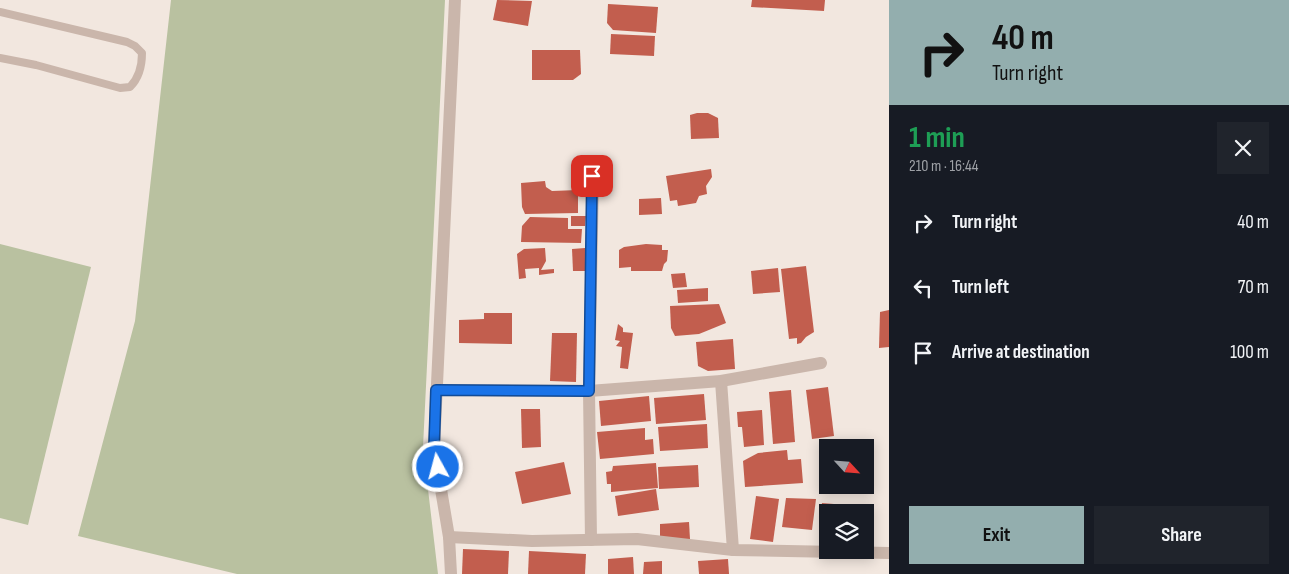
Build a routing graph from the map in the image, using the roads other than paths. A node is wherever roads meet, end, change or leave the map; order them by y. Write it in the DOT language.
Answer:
graph roads {
  1 [pos="454,0"];
  2 [pos="0,12"];
  3 [pos="0,58"];
  4 [pos="592,176"];
  5 [pos="821,363"];
  6 [pos="721,381"];
  7 [pos="436,390"];
  8 [pos="589,391"];
  9 [pos="449,537"];
  10 [pos="591,540"];
  11 [pos="733,550"];
  12 [pos="889,553"];
  13 [pos="451,574"];
  1 -- 7 [label="street"];
  2 -- 3 [label="lane"];
  4 -- 8 [label="street"];
  5 -- 6 [label="street"];
  6 -- 8 [label="street"];
  6 -- 11 [label="street"];
  7 -- 8 [label="street"];
  7 -- 9 [label="street"];
  8 -- 10 [label="street"];
  9 -- 10 [label="street"];
  9 -- 13 [label="street"];
  10 -- 11 [label="street"];
  11 -- 12 [label="street"];
}
